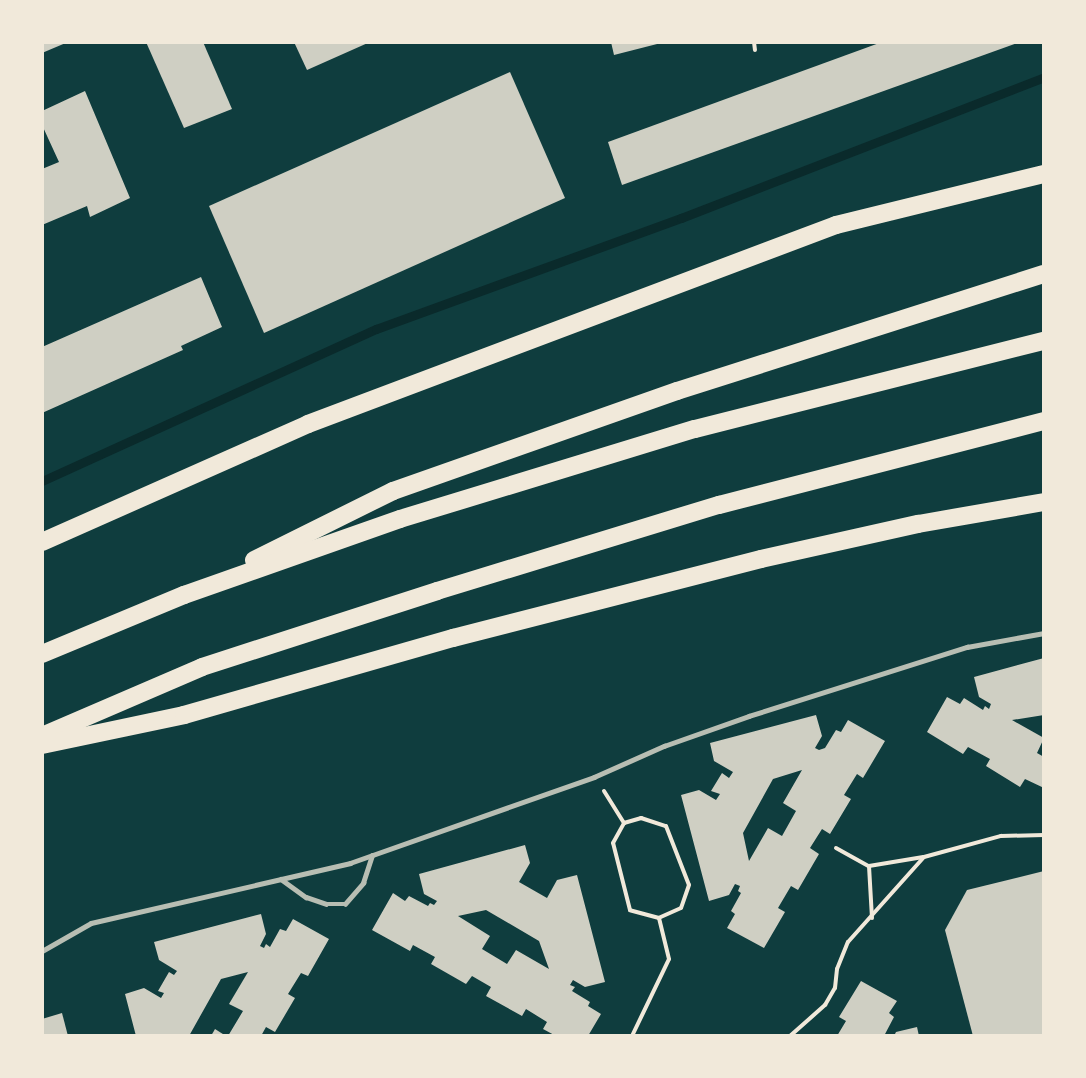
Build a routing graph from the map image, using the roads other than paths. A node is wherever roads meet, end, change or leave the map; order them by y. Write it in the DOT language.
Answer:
graph roads {
  1 [pos="1044,174"];
  2 [pos="1044,274"];
  3 [pos="1044,341"];
  4 [pos="1044,421"];
  5 [pos="1044,502"];
  6 [pos="42,542"];
  7 [pos="184,595"];
  8 [pos="1044,633"];
  9 [pos="42,654"];
  10 [pos="42,736"];
  11 [pos="42,745"];
  12 [pos="372,855"];
  13 [pos="281,879"];
  14 [pos="42,951"];
  1 -- 6 [label="highway"];
  2 -- 7 [label="highway"];
  3 -- 7 [label="highway"];
  4 -- 10 [label="highway"];
  5 -- 11 [label="highway"];
  7 -- 9 [label="highway"];
  8 -- 12 [label="lane"];
  12 -- 13 [label="lane"];
  12 -- 13 [label="lane"];
  13 -- 14 [label="lane"];
}
